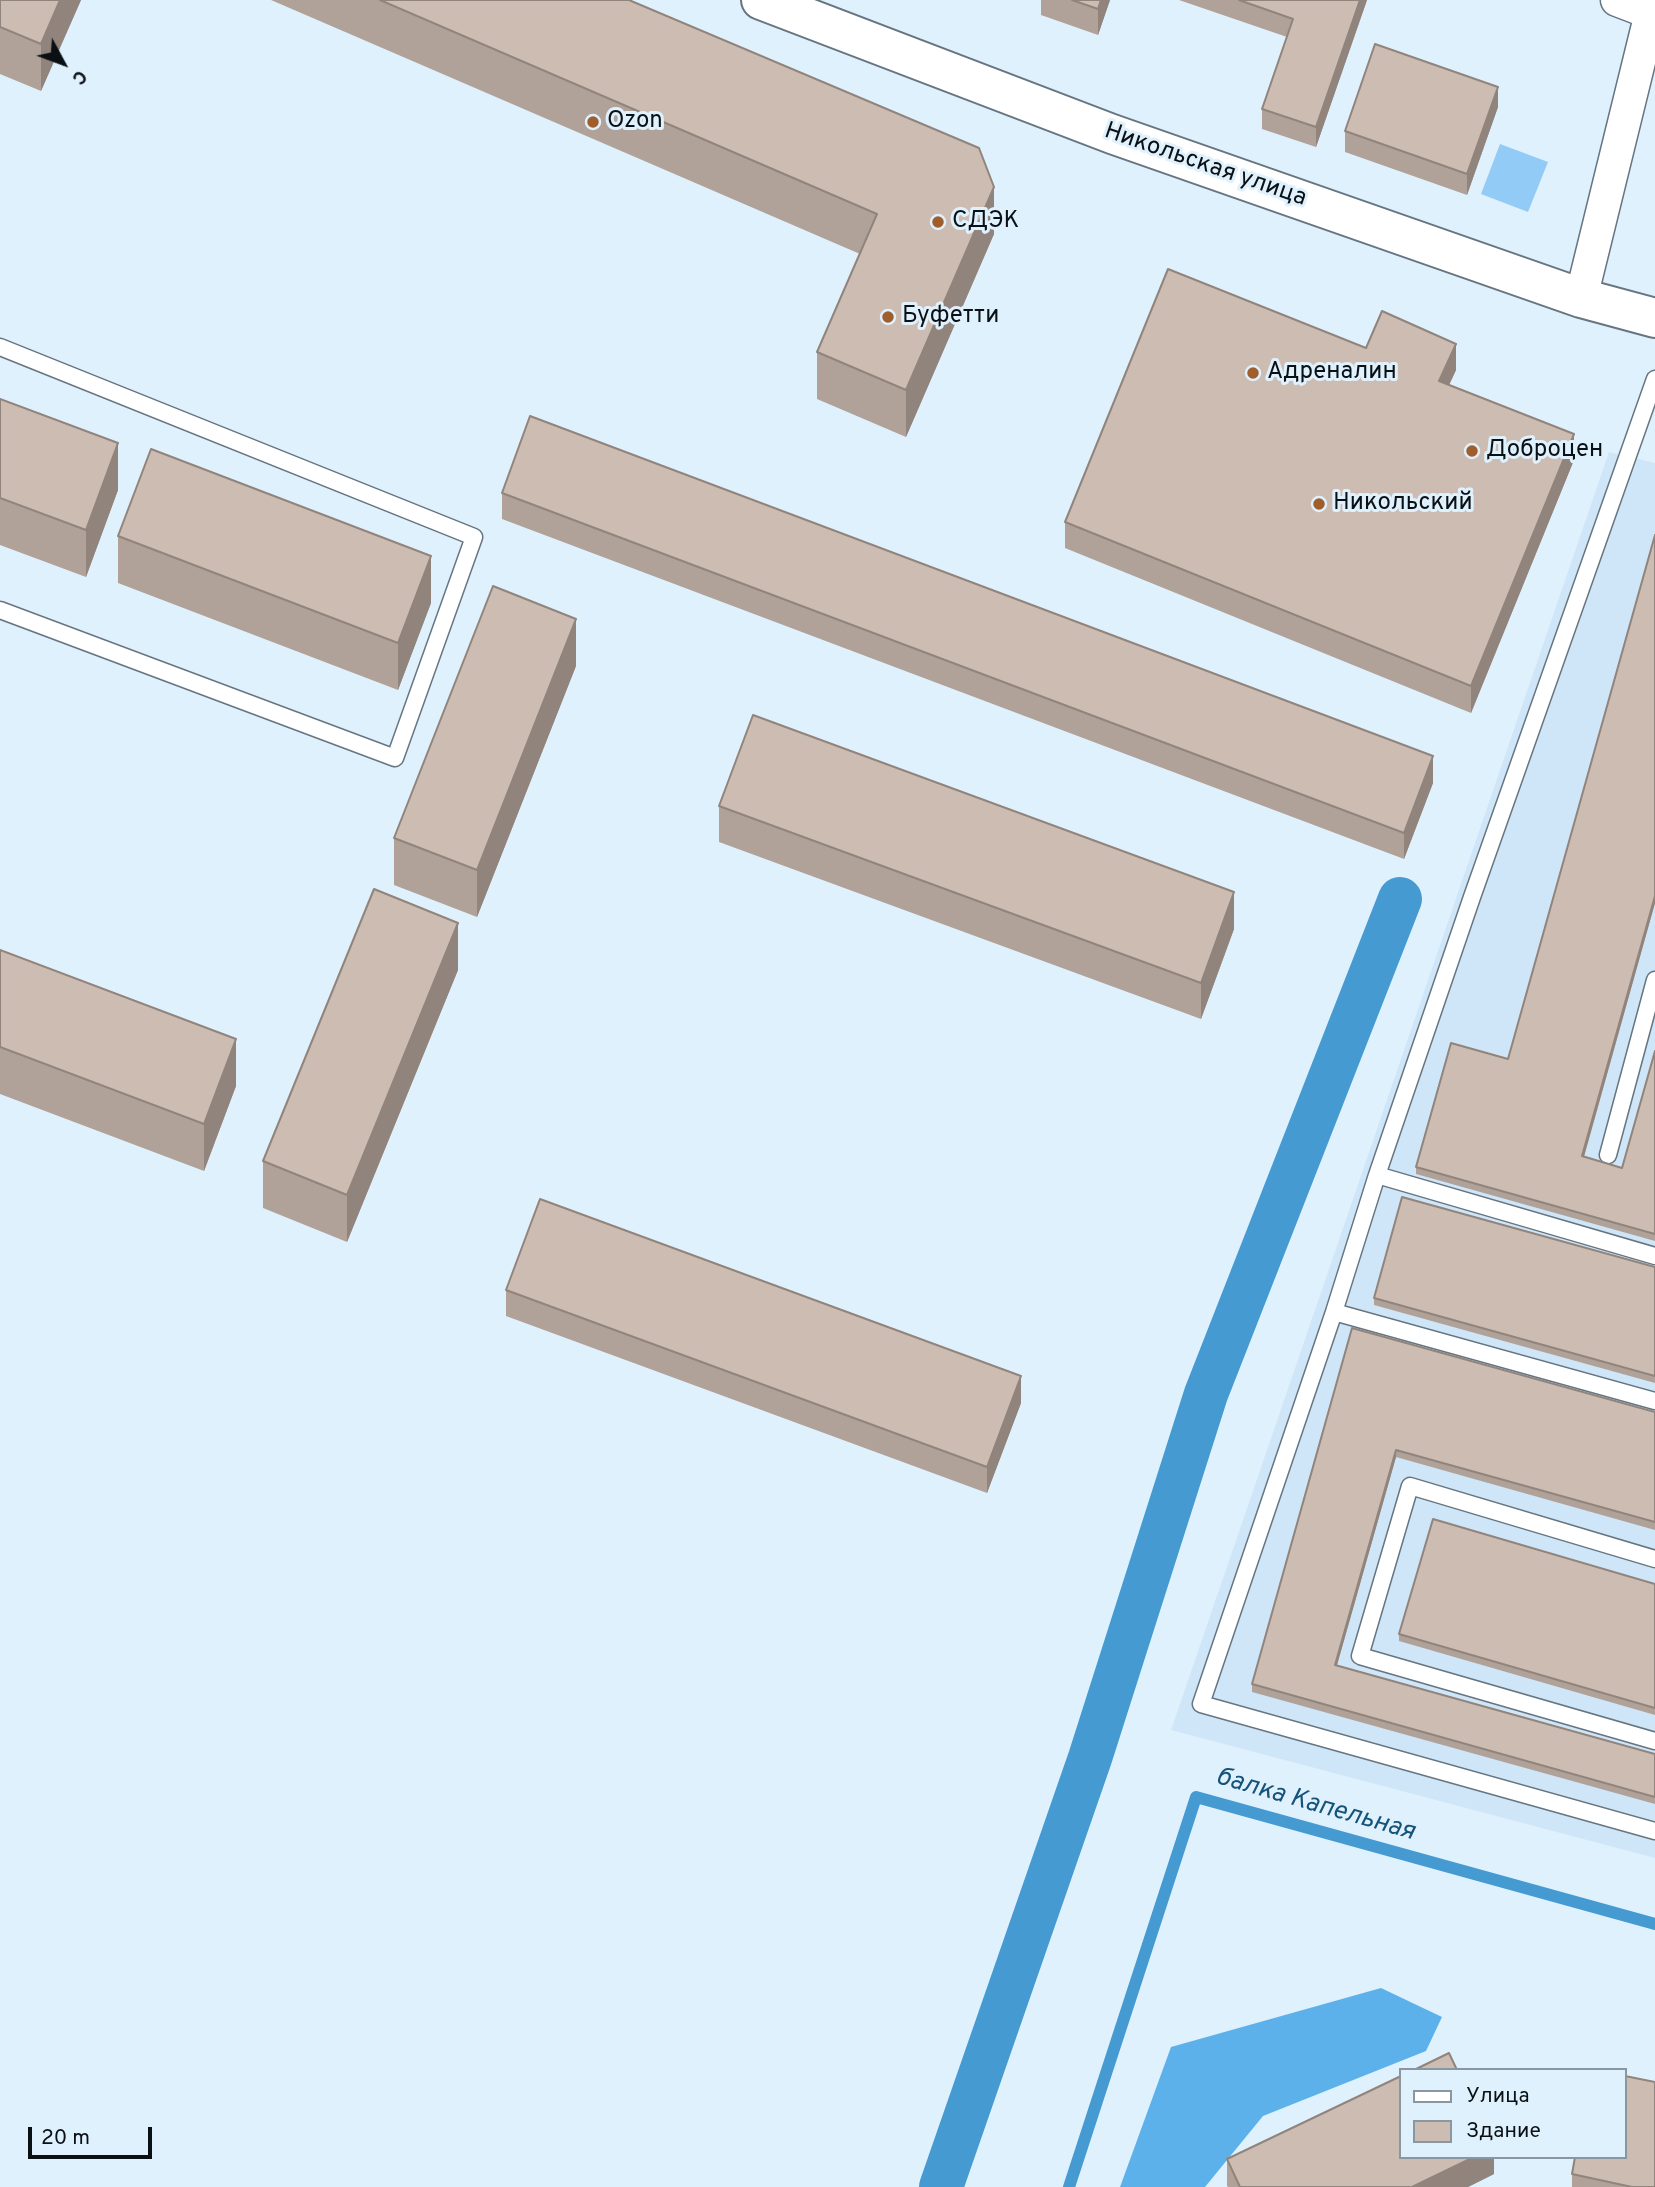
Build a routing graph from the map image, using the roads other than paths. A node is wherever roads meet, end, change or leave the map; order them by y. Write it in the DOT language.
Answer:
graph roads {
  1 [pos="761,0"];
  2 [pos="1617,0"];
  3 [pos="1653,7"];
  4 [pos="1581,298"];
  5 [pos="1655,318"];
  6 [pos="0,347"];
  7 [pos="1655,379"];
  8 [pos="0,610"];
  9 [pos="1655,980"];
  10 [pos="1608,1155"];
  11 [pos="1377,1175"];
  12 [pos="1655,1256"];
  13 [pos="1334,1312"];
  14 [pos="1655,1401"];
  15 [pos="1655,1559"];
  16 [pos="1655,1741"];
  17 [pos="1655,1831"];
  1 -- 4 [label="street, Никольская улица"];
  2 -- 3 [label="street"];
  3 -- 4 [label="street"];
  4 -- 5 [label="street, Никольская улица"];
  6 -- 8 [label="lane"];
  7 -- 11 [label="lane"];
  9 -- 10 [label="lane"];
  11 -- 12 [label="lane"];
  11 -- 13 [label="lane"];
  13 -- 14 [label="lane"];
  13 -- 17 [label="lane"];
  15 -- 16 [label="lane"];
}
